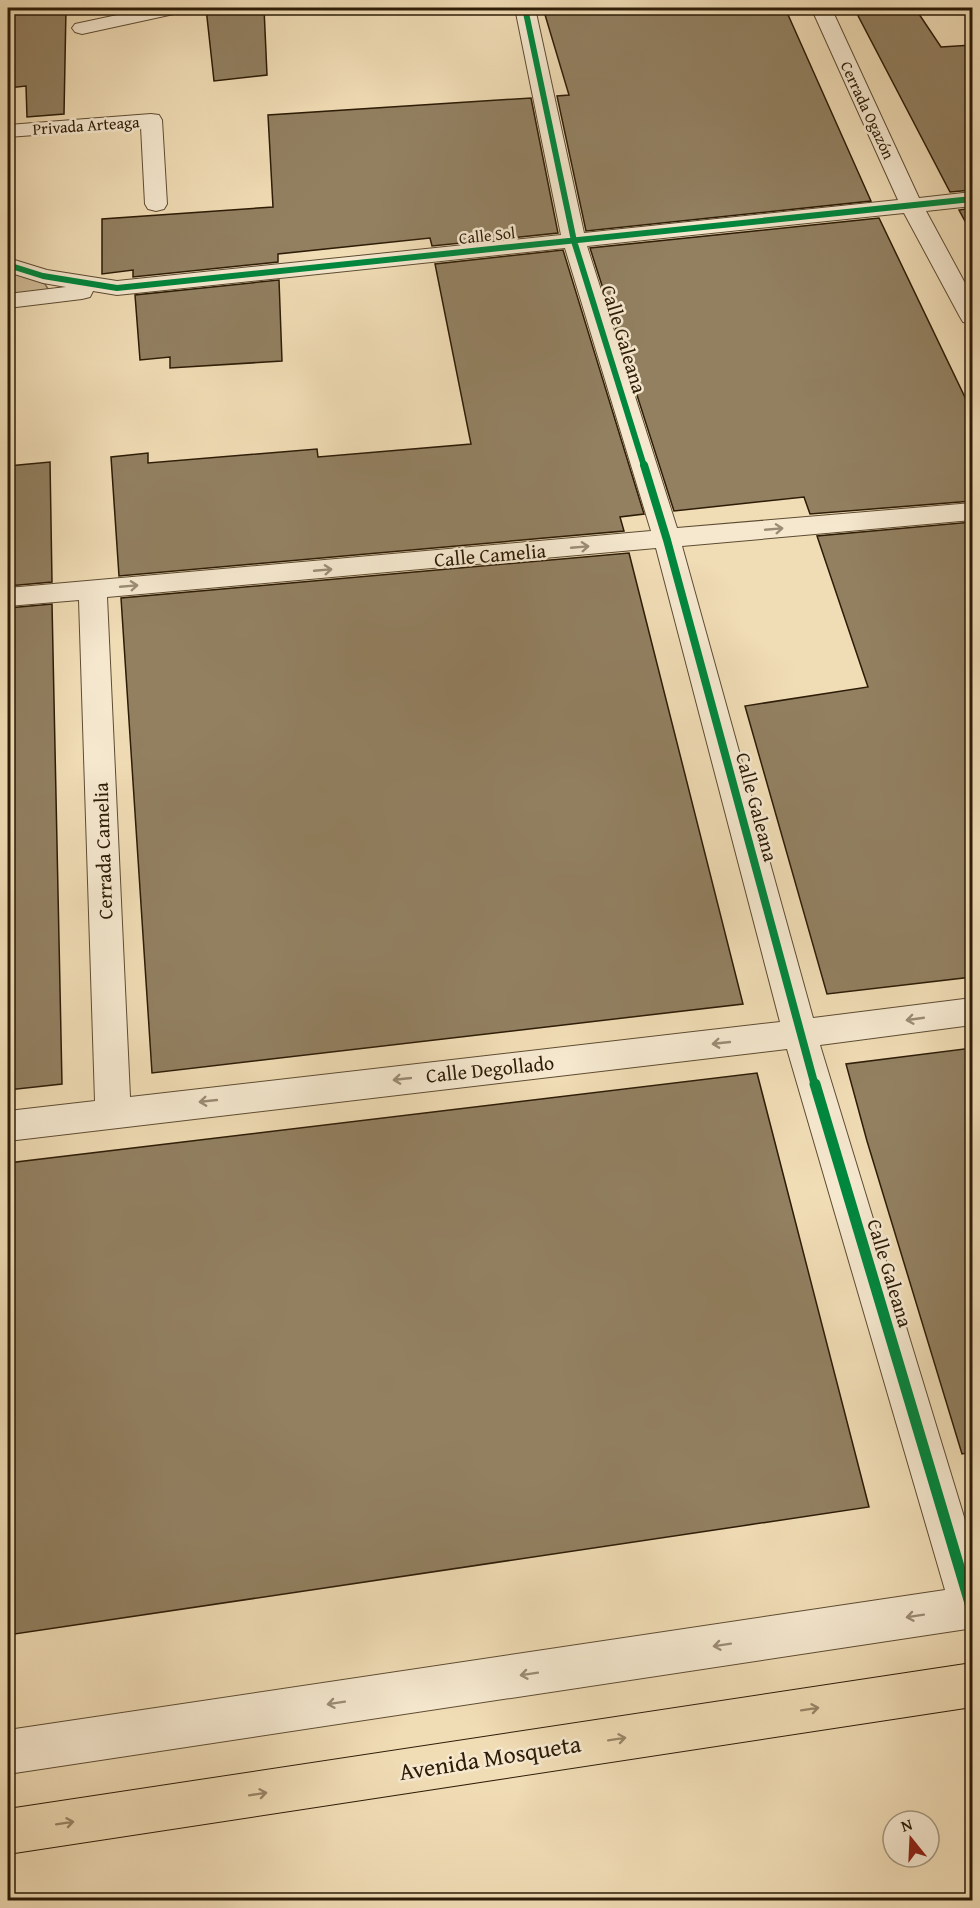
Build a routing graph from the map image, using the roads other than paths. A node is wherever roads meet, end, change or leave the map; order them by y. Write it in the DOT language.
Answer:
graph roads {
  1 [pos="177,8"];
  2 [pos="525,8"];
  3 [pos="824,14"];
  4 [pos="81,28"];
  5 [pos="8,131"];
  6 [pos="972,199"];
  7 [pos="156,204"];
  8 [pos="912,206"];
  9 [pos="574,241"];
  10 [pos="8,264"];
  11 [pos="117,288"];
  12 [pos="8,301"];
  13 [pos="972,317"];
  14 [pos="972,511"];
  15 [pos="667,540"];
  16 [pos="93,590"];
  17 [pos="8,597"];
  18 [pos="972,1011"];
  19 [pos="800,1034"];
  20 [pos="113,1112"];
  21 [pos="8,1126"];
  22 [pos="972,1608"];
  23 [pos="972,1684"];
  24 [pos="8,1752"];
  25 [pos="8,1832"];
  1 -- 4 [label="street"];
  2 -- 9 [label="street, Calle Galeana"];
  3 -- 8 [label="street, Cerrada Ogazón"];
  5 -- 7 [label="street, Privada Arteaga"];
  6 -- 8 [label="street, Calle Sol"];
  8 -- 9 [label="street, Calle Sol"];
  8 -- 13 [label="street, Cerrada Ogazón"];
  9 -- 11 [label="street, Calle Sol"];
  9 -- 15 [label="street, Calle Galeana"];
  10 -- 11 [label="street, Calle Sol"];
  11 -- 12 [label="street, Calle Sol"];
  15 -- 14 [label="street, Calle Camelia, one-way"];
  16 -- 15 [label="street, Calle Camelia, one-way"];
  15 -- 19 [label="street, Calle Galeana"];
  16 -- 17 [label="street, Calle Camelia"];
  16 -- 20 [label="street, Cerrada Camelia"];
  18 -- 19 [label="street, Calle Degollado, one-way"];
  19 -- 20 [label="street, Calle Degollado, one-way"];
  19 -- 22 [label="street, Calle Galeana"];
  20 -- 21 [label="street, Calle Degollado"];
  22 -- 24 [label="street, one-way"];
  25 -- 23 [label="main road, Avenida Mosqueta, one-way"];
}
